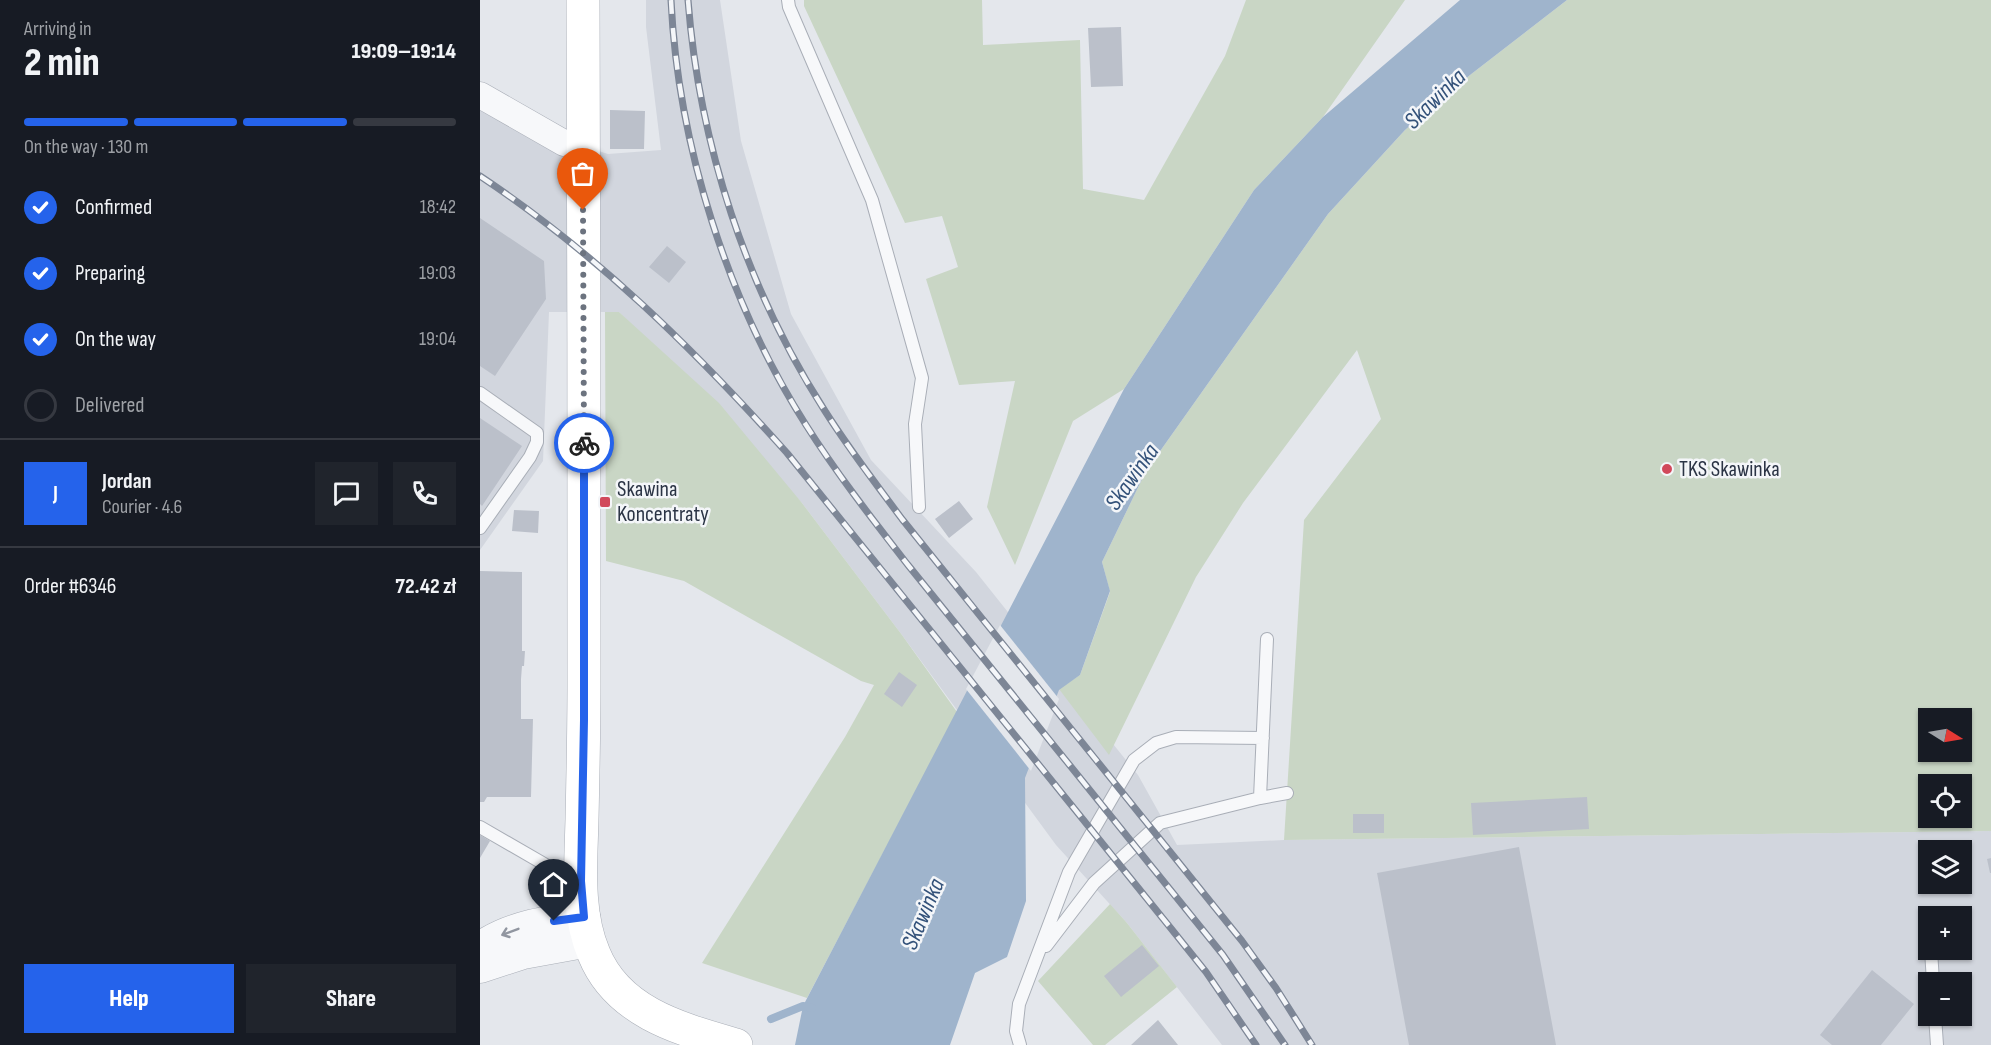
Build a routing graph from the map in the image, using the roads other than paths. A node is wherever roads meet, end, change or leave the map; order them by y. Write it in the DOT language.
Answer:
graph roads {
  1 [pos="583,0"];
  2 [pos="788,0"];
  3 [pos="480,94"];
  4 [pos="583,145"];
  5 [pos="480,393"];
  6 [pos="919,507"];
  7 [pos="480,528"];
  8 [pos="1267,639"];
  9 [pos="1263,738"];
  10 [pos="1287,793"];
  11 [pos="1260,798"];
  12 [pos="480,827"];
  13 [pos="581,881"];
  14 [pos="587,929"];
  15 [pos="480,948"];
  16 [pos="1036,959"];
  17 [pos="480,966"];
  18 [pos="1936,1026"];
  19 [pos="736,1045"];
  20 [pos="1020,1045"];
  21 [pos="1937,1045"];
  1 -- 4 [label="main road"];
  2 -- 6 [label="lane"];
  3 -- 4 [label="street"];
  4 -- 13 [label="main road"];
  5 -- 7 [label="lane"];
  8 -- 9 [label="lane"];
  9 -- 11 [label="lane"];
  9 -- 16 [label="lane"];
  10 -- 11 [label="lane"];
  11 -- 16 [label="lane"];
  12 -- 13 [label="lane"];
  13 -- 14 [label="main road"];
  14 -- 15 [label="street, one-way"];
  14 -- 17 [label="street"];
  14 -- 19 [label="main road"];
  16 -- 20 [label="lane"];
  18 -- 21 [label="lane"];
}
